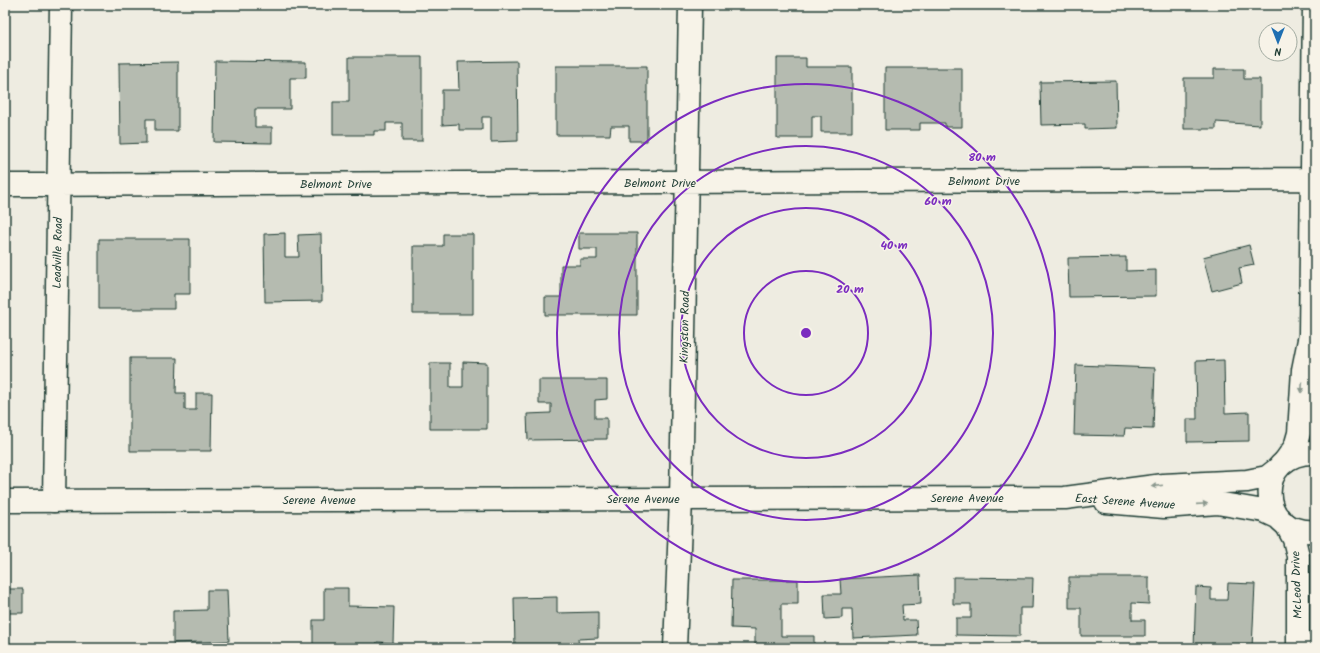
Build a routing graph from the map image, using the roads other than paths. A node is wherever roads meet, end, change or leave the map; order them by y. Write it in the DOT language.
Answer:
graph roads {
  1 [pos="61,5"];
  2 [pos="690,5"];
  3 [pos="1314,5"];
  4 [pos="1313,179"];
  5 [pos="687,182"];
  6 [pos="5,185"];
  7 [pos="59,185"];
  8 [pos="1310,335"];
  9 [pos="1315,358"];
  10 [pos="1315,453"];
  11 [pos="1280,465"];
  12 [pos="1065,498"];
  13 [pos="681,499"];
  14 [pos="5,501"];
  15 [pos="54,501"];
  16 [pos="1282,521"];
  17 [pos="1315,532"];
  18 [pos="1315,645"];
  19 [pos="675,648"];
  20 [pos="1298,648"];
  21 [pos="1315,648"];
  1 -- 7 [label="street, Leadville Road"];
  2 -- 5 [label="street, Kingston Road"];
  3 -- 4 [label="street"];
  4 -- 5 [label="street, Belmont Drive"];
  4 -- 8 [label="street"];
  5 -- 7 [label="street, Belmont Drive"];
  5 -- 13 [label="street, Kingston Road"];
  6 -- 7 [label="street, Belmont Drive"];
  7 -- 15 [label="street, Leadville Road"];
  8 -- 9 [label="street"];
  8 -- 11 [label="street, one-way"];
  10 -- 11 [label="street, Serene Avenue"];
  11 -- 12 [label="street, Serene Avenue, one-way"];
  11 -- 16 [label="street, McLeod Drive"];
  12 -- 13 [label="street, Serene Avenue"];
  12 -- 16 [label="street, East Serene Avenue, one-way"];
  13 -- 15 [label="street, Serene Avenue"];
  13 -- 19 [label="street, Kingston Road"];
  14 -- 15 [label="street, Serene Avenue"];
  16 -- 17 [label="street, East Serene Avenue"];
  16 -- 20 [label="street, McLeod Drive"];
  18 -- 21 [label="street"];
}
